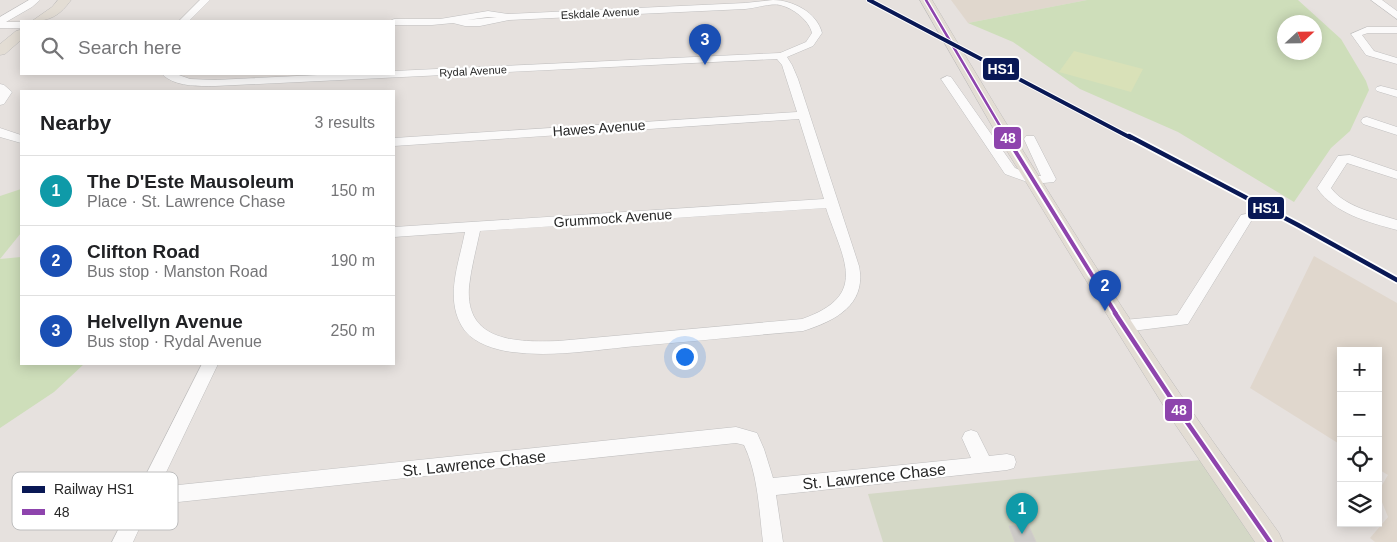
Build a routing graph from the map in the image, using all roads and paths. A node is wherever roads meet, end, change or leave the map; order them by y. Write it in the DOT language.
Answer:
graph roads {
  1 [pos="34,0"];
  2 [pos="56,0"];
  3 [pos="65,0"];
  4 [pos="205,0"];
  5 [pos="926,0"];
  6 [pos="1376,0"];
  7 [pos="780,1"];
  8 [pos="1397,16"];
  9 [pos="937,19"];
  10 [pos="40,20"];
  11 [pos="41,20"];
  12 [pos="185,20"];
  13 [pos="0,21"];
  14 [pos="395,22"];
  15 [pos="0,25"];
  16 [pos="20,25"];
  17 [pos="1397,30"];
  18 [pos="20,35"];
  19 [pos="0,51"];
  20 [pos="780,56"];
  21 [pos="1397,61"];
  22 [pos="170,75"];
  23 [pos="321,79"];
  24 [pos="947,80"];
  25 [pos="0,87"];
  26 [pos="1381,89"];
  27 [pos="317,90"];
  28 [pos="1397,94"];
  29 [pos="0,102"];
  30 [pos="803,115"];
  31 [pos="1367,121"];
  32 [pos="1397,131"];
  33 [pos="0,132"];
  34 [pos="20,139"];
  35 [pos="1030,139"];
  36 [pos="395,142"];
  37 [pos="1397,175"];
  38 [pos="1033,180"];
  39 [pos="832,202"];
  40 [pos="1246,218"];
  41 [pos="1397,225"];
  42 [pos="473,228"];
  43 [pos="395,232"];
  44 [pos="1124,326"];
  45 [pos="210,365"];
  46 [pos="971,438"];
  47 [pos="1007,462"];
  48 [pos="983,464"];
  49 [pos="158,472"];
  50 [pos="765,488"];
  51 [pos="178,493"];
  52 [pos="128,530"];
  53 [pos="122,542"];
  54 [pos="773,542"];
  55 [pos="1270,542"];
  1 -- 13 [label="street"];
  2 -- 10 [label="main road"];
  3 -- 11 [label="main road"];
  4 -- 12 [label="street"];
  5 -- 9 [label="main road"];
  6 -- 8 [label="street"];
  7 -- 14 [label="street, Eskdale Avenue"];
  7 -- 20 [label="street, Rydal Avenue"];
  9 -- 38 [label="main road"];
  15 -- 16 [label="street"];
  17 -- 21 [label="street"];
  18 -- 19 [label="main road"];
  20 -- 23 [label="street, Rydal Avenue"];
  20 -- 30 [label="street"];
  22 -- 23 [label="street, Rydal Avenue"];
  23 -- 27 [label="street"];
  24 -- 38 [label="street"];
  25 -- 29 [label="street"];
  26 -- 28 [label="street"];
  30 -- 36 [label="street, Hawes Avenue"];
  30 -- 39 [label="street"];
  31 -- 32 [label="street"];
  33 -- 34 [label="street"];
  35 -- 38 [label="street"];
  37 -- 41 [label="street"];
  38 -- 44 [label="main road"];
  39 -- 42 [label="street, Grummock Avenue"];
  39 -- 42 [label="street"];
  40 -- 44 [label="street"];
  42 -- 43 [label="street, Grummock Avenue"];
  44 -- 55 [label="main road"];
  45 -- 49 [label="street"];
  46 -- 48 [label="street"];
  47 -- 48 [label="street, St. Lawrence Chase"];
  48 -- 50 [label="street, St. Lawrence Chase"];
  50 -- 51 [label="street, St. Lawrence Chase"];
  50 -- 54 [label="street, St. Lawrence Chase"];
  52 -- 53 [label="street"];
}
